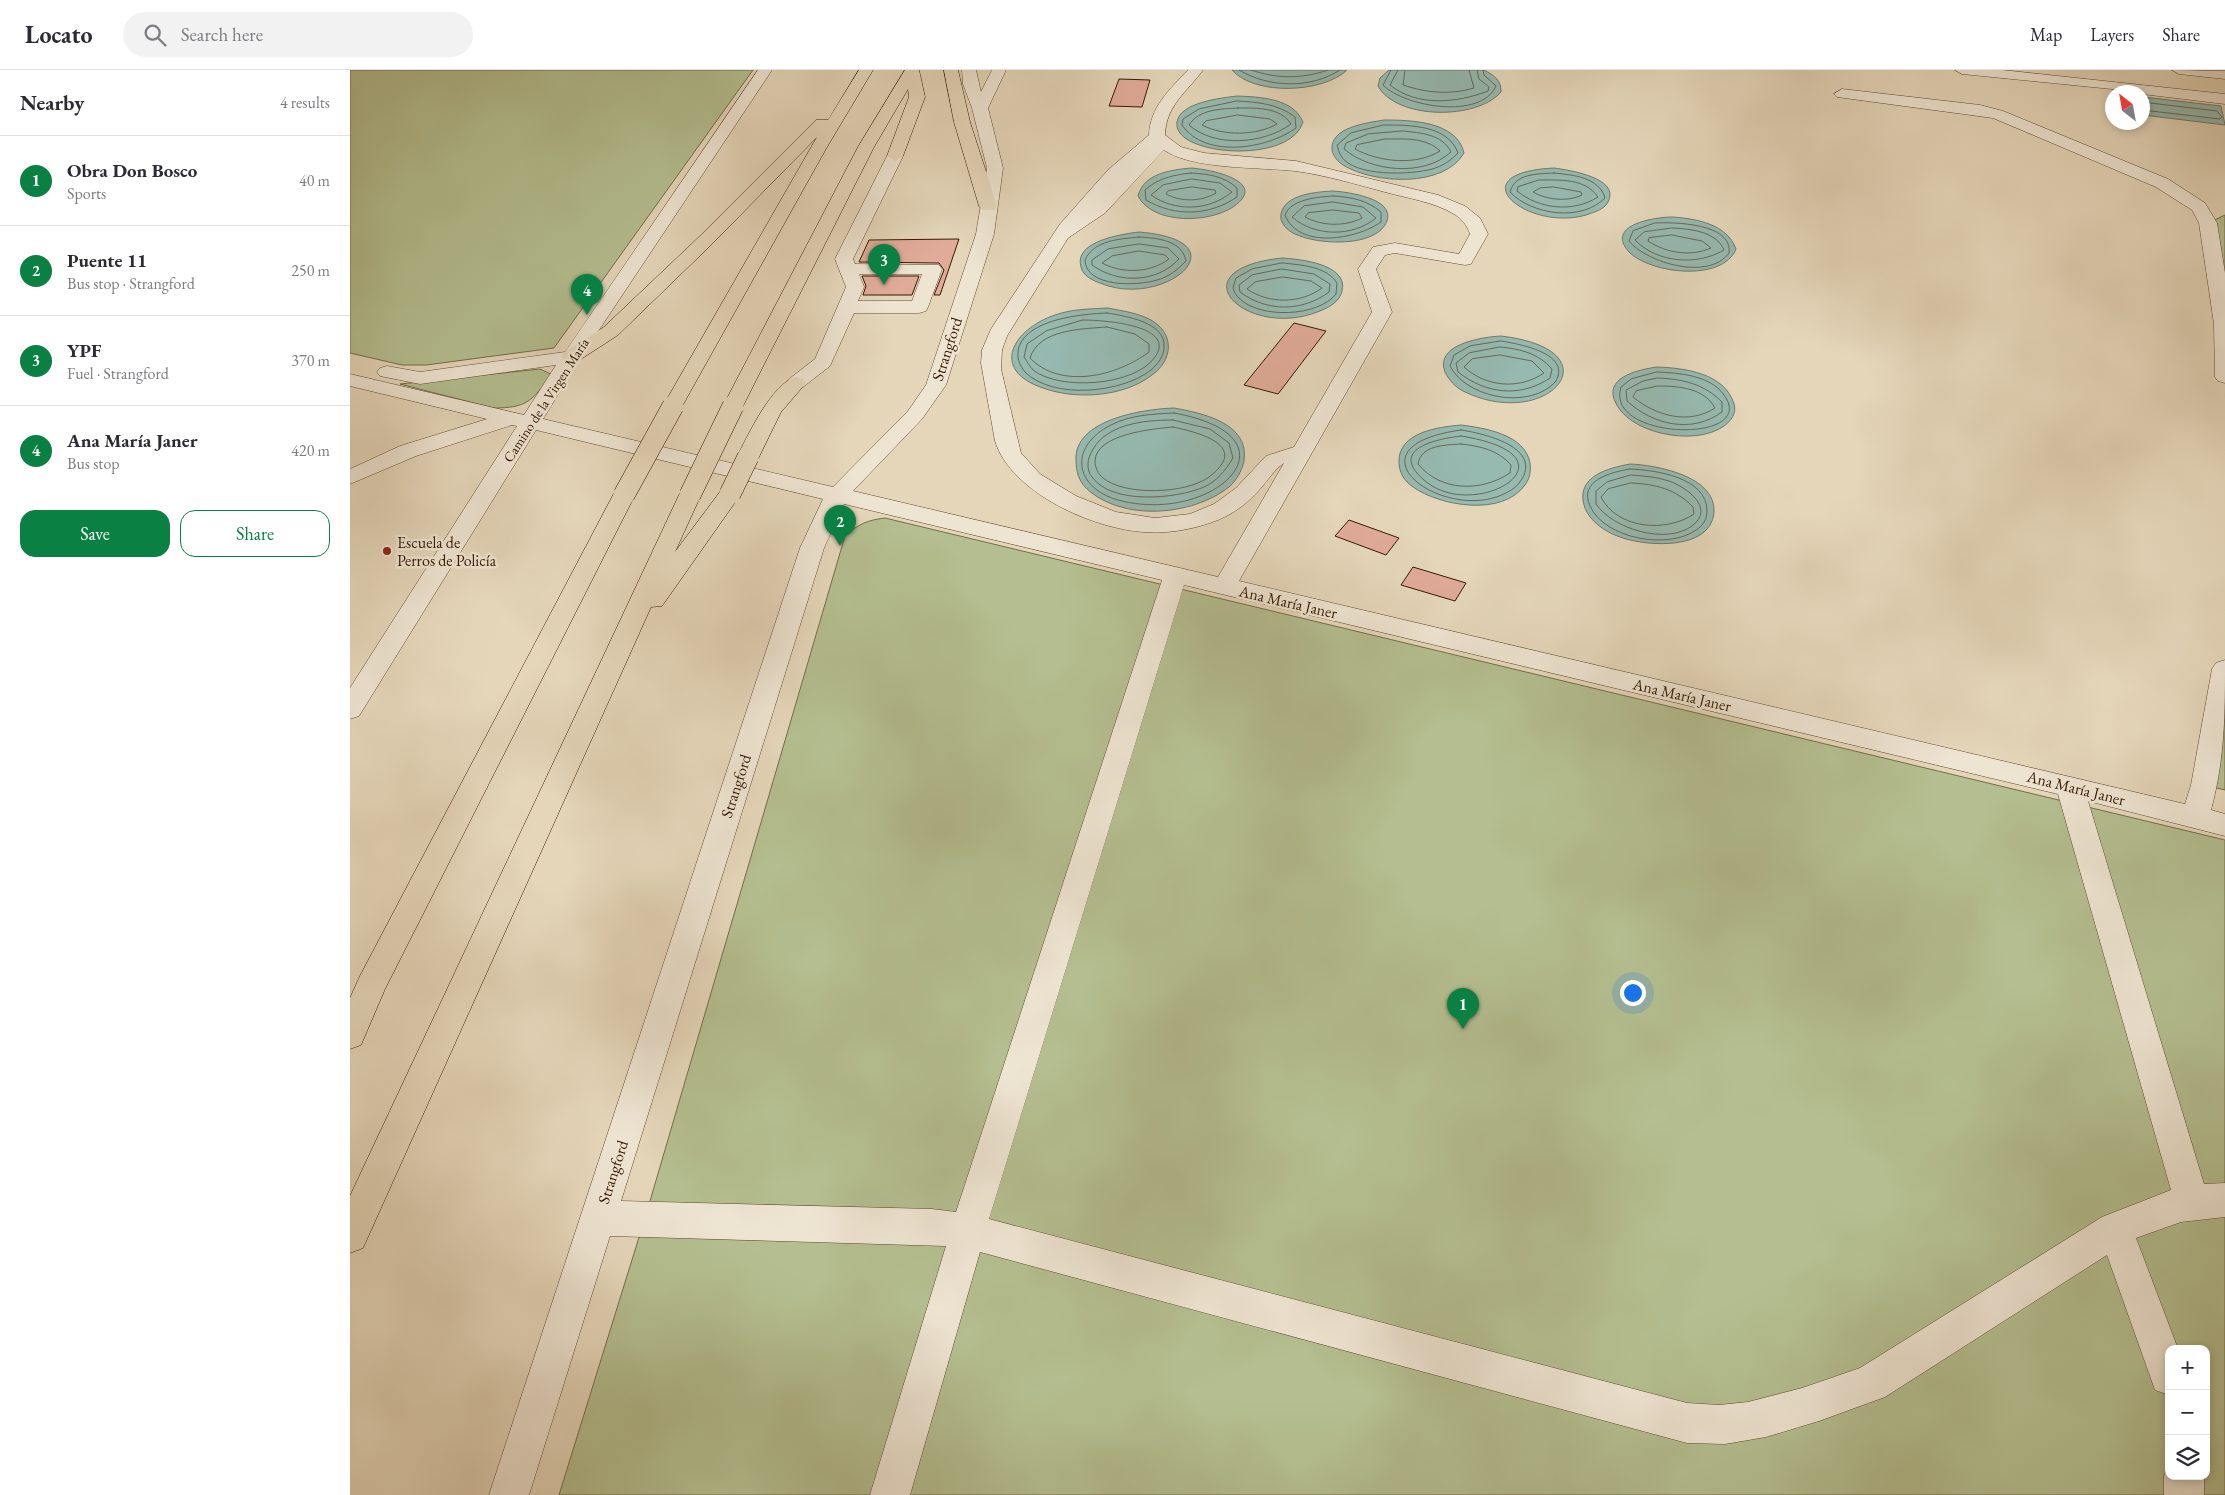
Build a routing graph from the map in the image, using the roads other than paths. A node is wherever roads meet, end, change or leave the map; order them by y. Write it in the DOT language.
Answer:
graph roads {
  1 [pos="765,70"];
  2 [pos="866,70"];
  3 [pos="913,70"];
  4 [pos="951,70"];
  5 [pos="969,70"];
  6 [pos="999,70"];
  7 [pos="1196,70"];
  8 [pos="1962,70"];
  9 [pos="2179,70"];
  10 [pos="2015,73"];
  11 [pos="2225,75"];
  12 [pos="854,83"];
  13 [pos="1842,94"];
  14 [pos="2225,99"];
  15 [pos="980,108"];
  16 [pos="1998,114"];
  17 [pos="1157,137"];
  18 [pos="895,156"];
  19 [pos="988,206"];
  20 [pos="848,268"];
  21 [pos="846,307"];
  22 [pos="571,357"];
  23 [pos="350,364"];
  24 [pos="2225,377"];
  25 [pos="350,380"];
  26 [pos="796,383"];
  27 [pos="521,421"];
  28 [pos="1302,452"];
  29 [pos="350,477"];
  30 [pos="836,496"];
  31 [pos="1175,575"];
  32 [pos="1224,587"];
  33 [pos="617,650"];
  34 [pos="2225,669"];
  35 [pos="350,709"];
  36 [pos="2070,786"];
  37 [pos="2194,818"];
  38 [pos="2225,825"];
  39 [pos="372,986"];
  40 [pos="350,1019"];
  41 [pos="350,1035"];
  42 [pos="2209,1201"];
  43 [pos="599,1218"];
  44 [pos="2115,1229"];
  45 [pos="968,1232"];
  46 [pos="350,1235"];
  47 [pos="2165,1365"];
  48 [pos="2184,1480"];
  49 [pos="509,1495"];
  50 [pos="890,1495"];
  51 [pos="2184,1495"];
  1 -- 22 [label="street, Camino de la Virgen María"];
  2 -- 12 [label="highway"];
  3 -- 18 [label="highway"];
  3 -- 33 [label="highway, bridge"];
  4 -- 19 [label="highway"];
  5 -- 15 [label="street, Strangford"];
  6 -- 15 [label="street"];
  7 -- 17 [label="street"];
  8 -- 10 [label="street"];
  9 -- 11 [label="street"];
  10 -- 14 [label="street"];
  10 -- 16 [label="street"];
  12 -- 22 [label="highway"];
  12 -- 39 [label="highway, bridge"];
  13 -- 16 [label="street"];
  15 -- 19 [label="street, Strangford"];
  16 -- 24 [label="street"];
  17 -- 28 [label="street"];
  17 -- 28 [label="street"];
  18 -- 20 [label="street"];
  19 -- 30 [label="street, Strangford"];
  20 -- 21 [label="street"];
  20 -- 21 [label="street"];
  21 -- 26 [label="street"];
  22 -- 23 [label="street"];
  22 -- 27 [label="street, Camino de la Virgen María"];
  25 -- 27 [label="street, Ana María Janer"];
  26 -- 33 [label="highway, bridge"];
  27 -- 29 [label="street"];
  27 -- 30 [label="street, Ana María Janer"];
  27 -- 35 [label="street, Camino de la Virgen María"];
  28 -- 32 [label="street"];
  30 -- 31 [label="street, Ana María Janer"];
  30 -- 43 [label="street, Strangford"];
  31 -- 32 [label="street, Ana María Janer"];
  31 -- 45 [label="street"];
  32 -- 36 [label="street, Ana María Janer"];
  33 -- 46 [label="highway"];
  34 -- 37 [label="street"];
  36 -- 37 [label="street, Ana María Janer"];
  36 -- 42 [label="street"];
  37 -- 38 [label="street, Ana María Janer"];
  39 -- 40 [label="highway"];
  39 -- 41 [label="highway"];
  42 -- 44 [label="street"];
  43 -- 45 [label="street"];
  43 -- 49 [label="street, Strangford"];
  44 -- 45 [label="street"];
  44 -- 47 [label="street"];
  45 -- 50 [label="street"];
  48 -- 51 [label="street"];
}
